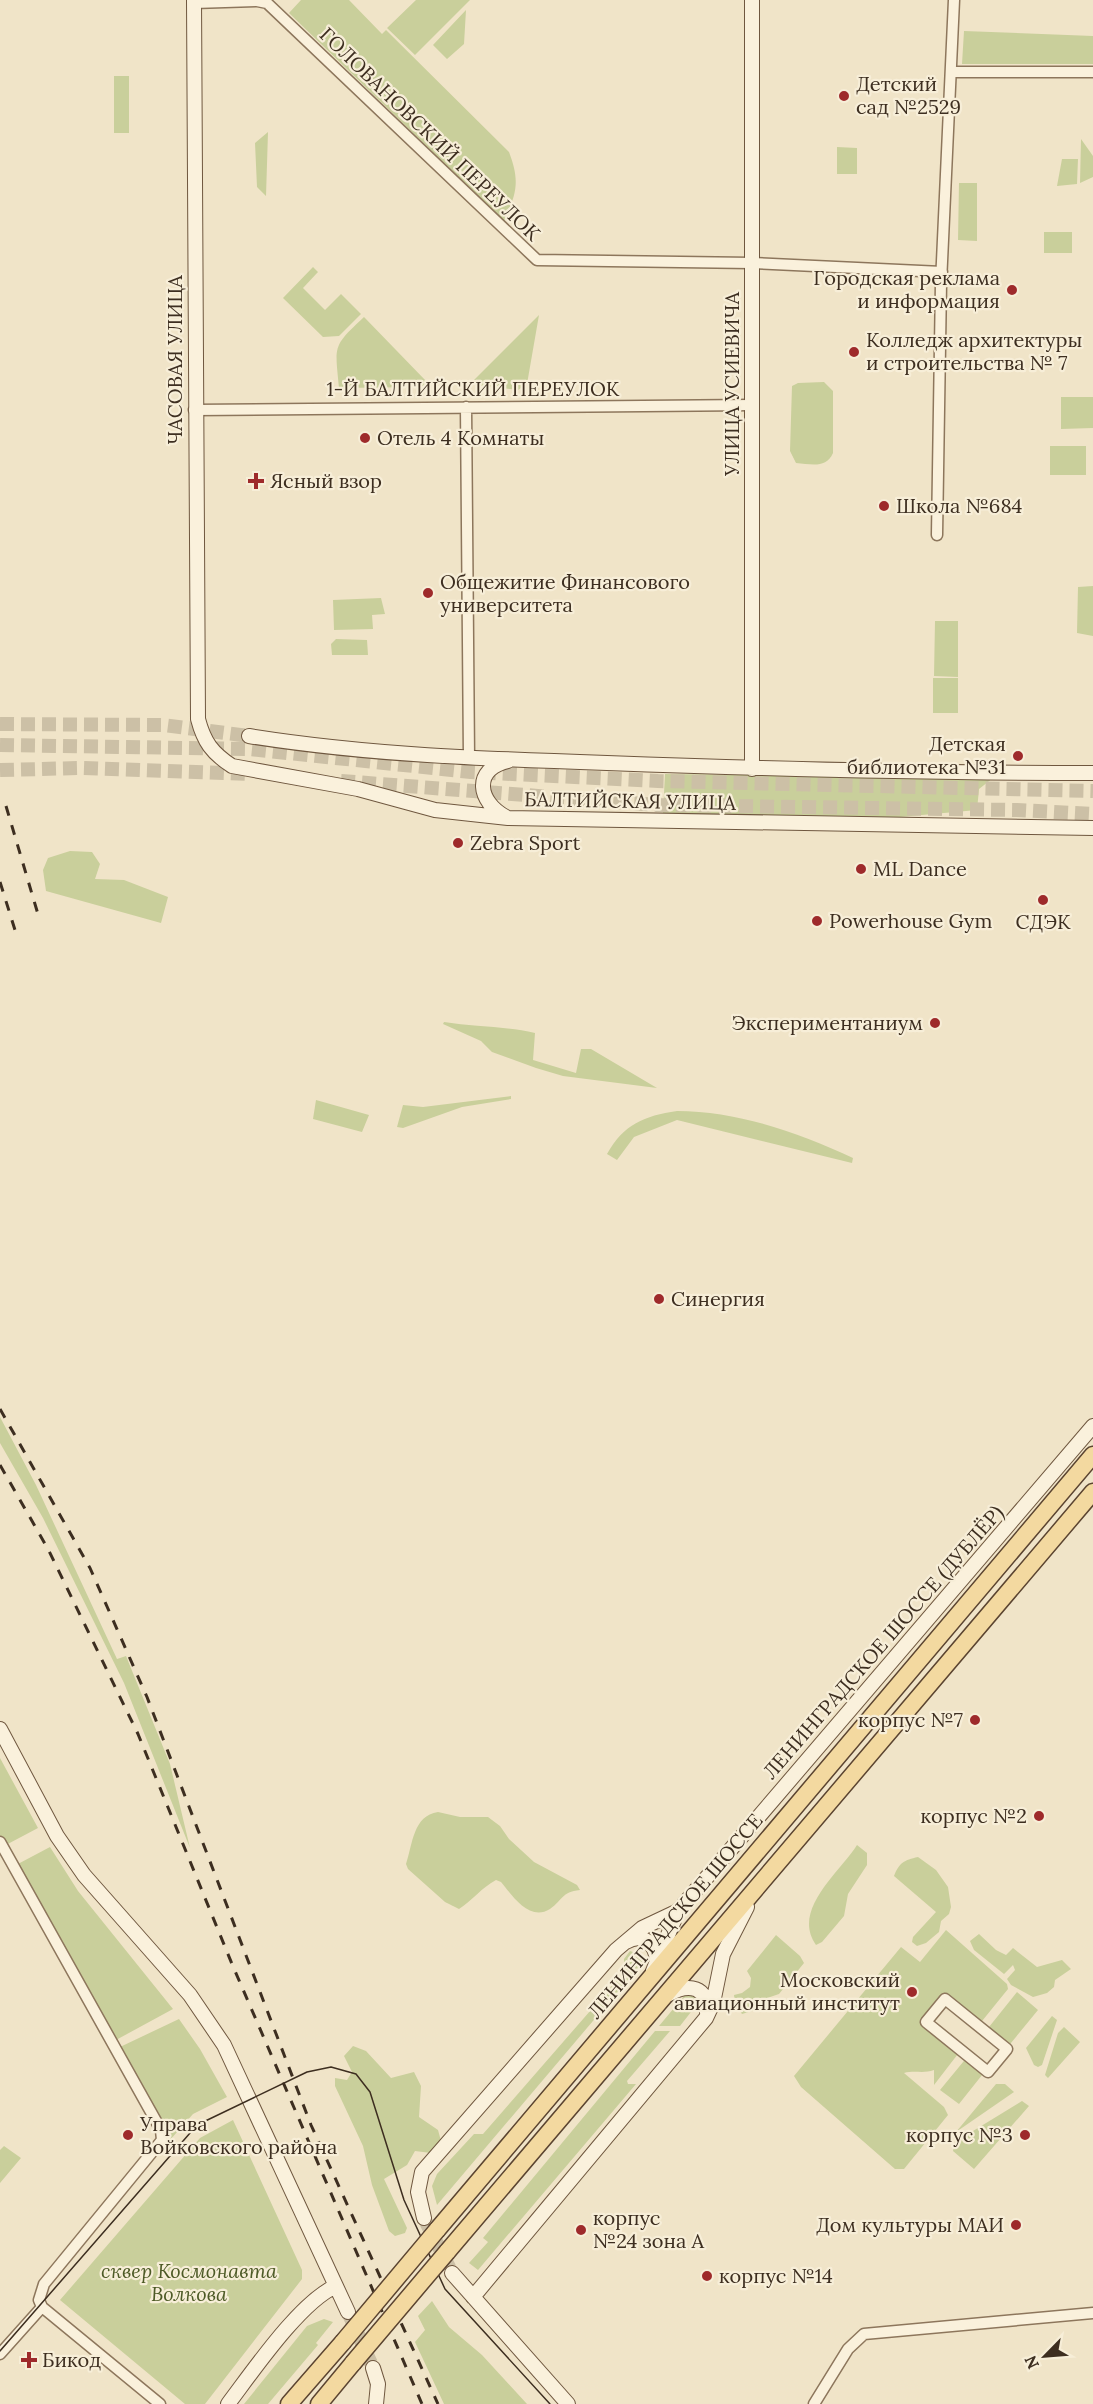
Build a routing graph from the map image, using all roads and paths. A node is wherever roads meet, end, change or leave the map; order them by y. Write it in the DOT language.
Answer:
graph roads {
  1 [pos="752,0"];
  2 [pos="954,0"];
  3 [pos="194,2"];
  4 [pos="951,72"];
  5 [pos="1093,72"];
  6 [pos="752,263"];
  7 [pos="942,272"];
  8 [pos="752,405"];
  9 [pos="466,407"];
  10 [pos="194,410"];
  11 [pos="937,535"];
  12 [pos="198,719"];
  13 [pos="249,736"];
  14 [pos="469,758"];
  15 [pos="514,760"];
  16 [pos="752,769"];
  17 [pos="1093,773"];
  18 [pos="508,818"];
  19 [pos="1093,828"];
  20 [pos="1093,1426"];
  21 [pos="1093,1448"];
  22 [pos="1093,1455"];
  23 [pos="1079,1471"];
  24 [pos="1093,1492"];
  25 [pos="0,1729"];
  26 [pos="0,1842"];
  27 [pos="765,1877"];
  28 [pos="678,1911"];
  29 [pos="621,1945"];
  30 [pos="654,1968"];
  31 [pos="662,1998"];
  32 [pos="706,2018"];
  33 [pos="988,2072"];
  34 [pos="424,2218"];
  35 [pos="452,2273"];
  36 [pos="336,2286"];
  37 [pos="473,2298"];
  38 [pos="42,2307"];
  39 [pos="348,2312"];
  40 [pos="1093,2313"];
  41 [pos="0,2354"];
  42 [pos="373,2368"];
  43 [pos="160,2404"];
  44 [pos="228,2404"];
  45 [pos="289,2404"];
  46 [pos="319,2404"];
  47 [pos="376,2404"];
  48 [pos="568,2404"];
  49 [pos="814,2404"];
  1 -- 6 [label="street, УЛИЦА УСИЕВИЧА"];
  2 -- 4 [label="street"];
  3 -- 6 [label="street, ГОЛОВАНОВСКИЙ ПЕРЕУЛОК"];
  3 -- 10 [label="street, ЧАСОВАЯ УЛИЦА"];
  4 -- 5 [label="street"];
  4 -- 7 [label="street"];
  6 -- 7 [label="street, ГОЛОВАНОВСКИЙ ПЕРЕУЛОК"];
  6 -- 8 [label="street, УЛИЦА УСИЕВИЧА"];
  7 -- 11 [label="street"];
  8 -- 9 [label="street, 1-Й БАЛТИЙСКИЙ ПЕРЕУЛОК"];
  8 -- 16 [label="street, УЛИЦА УСИЕВИЧА"];
  9 -- 10 [label="street, 1-Й БАЛТИЙСКИЙ ПЕРЕУЛОК"];
  9 -- 14 [label="street"];
  10 -- 12 [label="street, ЧАСОВАЯ УЛИЦА"];
  12 -- 18 [label="street, БАЛТИЙСКАЯ УЛИЦА"];
  13 -- 14 [label="street, БАЛТИЙСКАЯ УЛИЦА"];
  14 -- 15 [label="street, БАЛТИЙСКАЯ УЛИЦА"];
  15 -- 16 [label="street, БАЛТИЙСКАЯ УЛИЦА"];
  15 -- 18 [label="street"];
  16 -- 17 [label="street, БАЛТИЙСКАЯ УЛИЦА"];
  18 -- 19 [label="street, БАЛТИЙСКАЯ УЛИЦА"];
  20 -- 28 [label="street, ЛЕНИНГРАДСКОЕ ШОССЕ (ДУБЛЁР)"];
  21 -- 23 [label="street"];
  22 -- 23 [label="main road, ЛЕНИНГРАДСКОЕ ШОССЕ"];
  23 -- 30 [label="main road, ЛЕНИНГРАДСКОЕ ШОССЕ"];
  24 -- 27 [label="main road"];
  25 -- 36 [label="street"];
  26 -- 38 [label="street"];
  27 -- 31 [label="main road"];
  27 -- 32 [label="street"];
  28 -- 29 [label="street"];
  28 -- 30 [label="street, ЛЕНИНГРАДСКОЕ ШОССЕ (ДУБЛЁР)"];
  29 -- 30 [label="street"];
  29 -- 34 [label="street"];
  30 -- 45 [label="main road, ЛЕНИНГРАДСКОЕ ШОССЕ, bridge"];
  31 -- 32 [label="street"];
  31 -- 46 [label="main road, bridge"];
  32 -- 37 [label="street"];
  33 -- 33 [label="street"];
  35 -- 37 [label="street"];
  36 -- 39 [label="street"];
  36 -- 44 [label="street"];
  37 -- 48 [label="street"];
  38 -- 41 [label="street"];
  38 -- 43 [label="street"];
  40 -- 49 [label="street"];
  42 -- 47 [label="street"];
}
